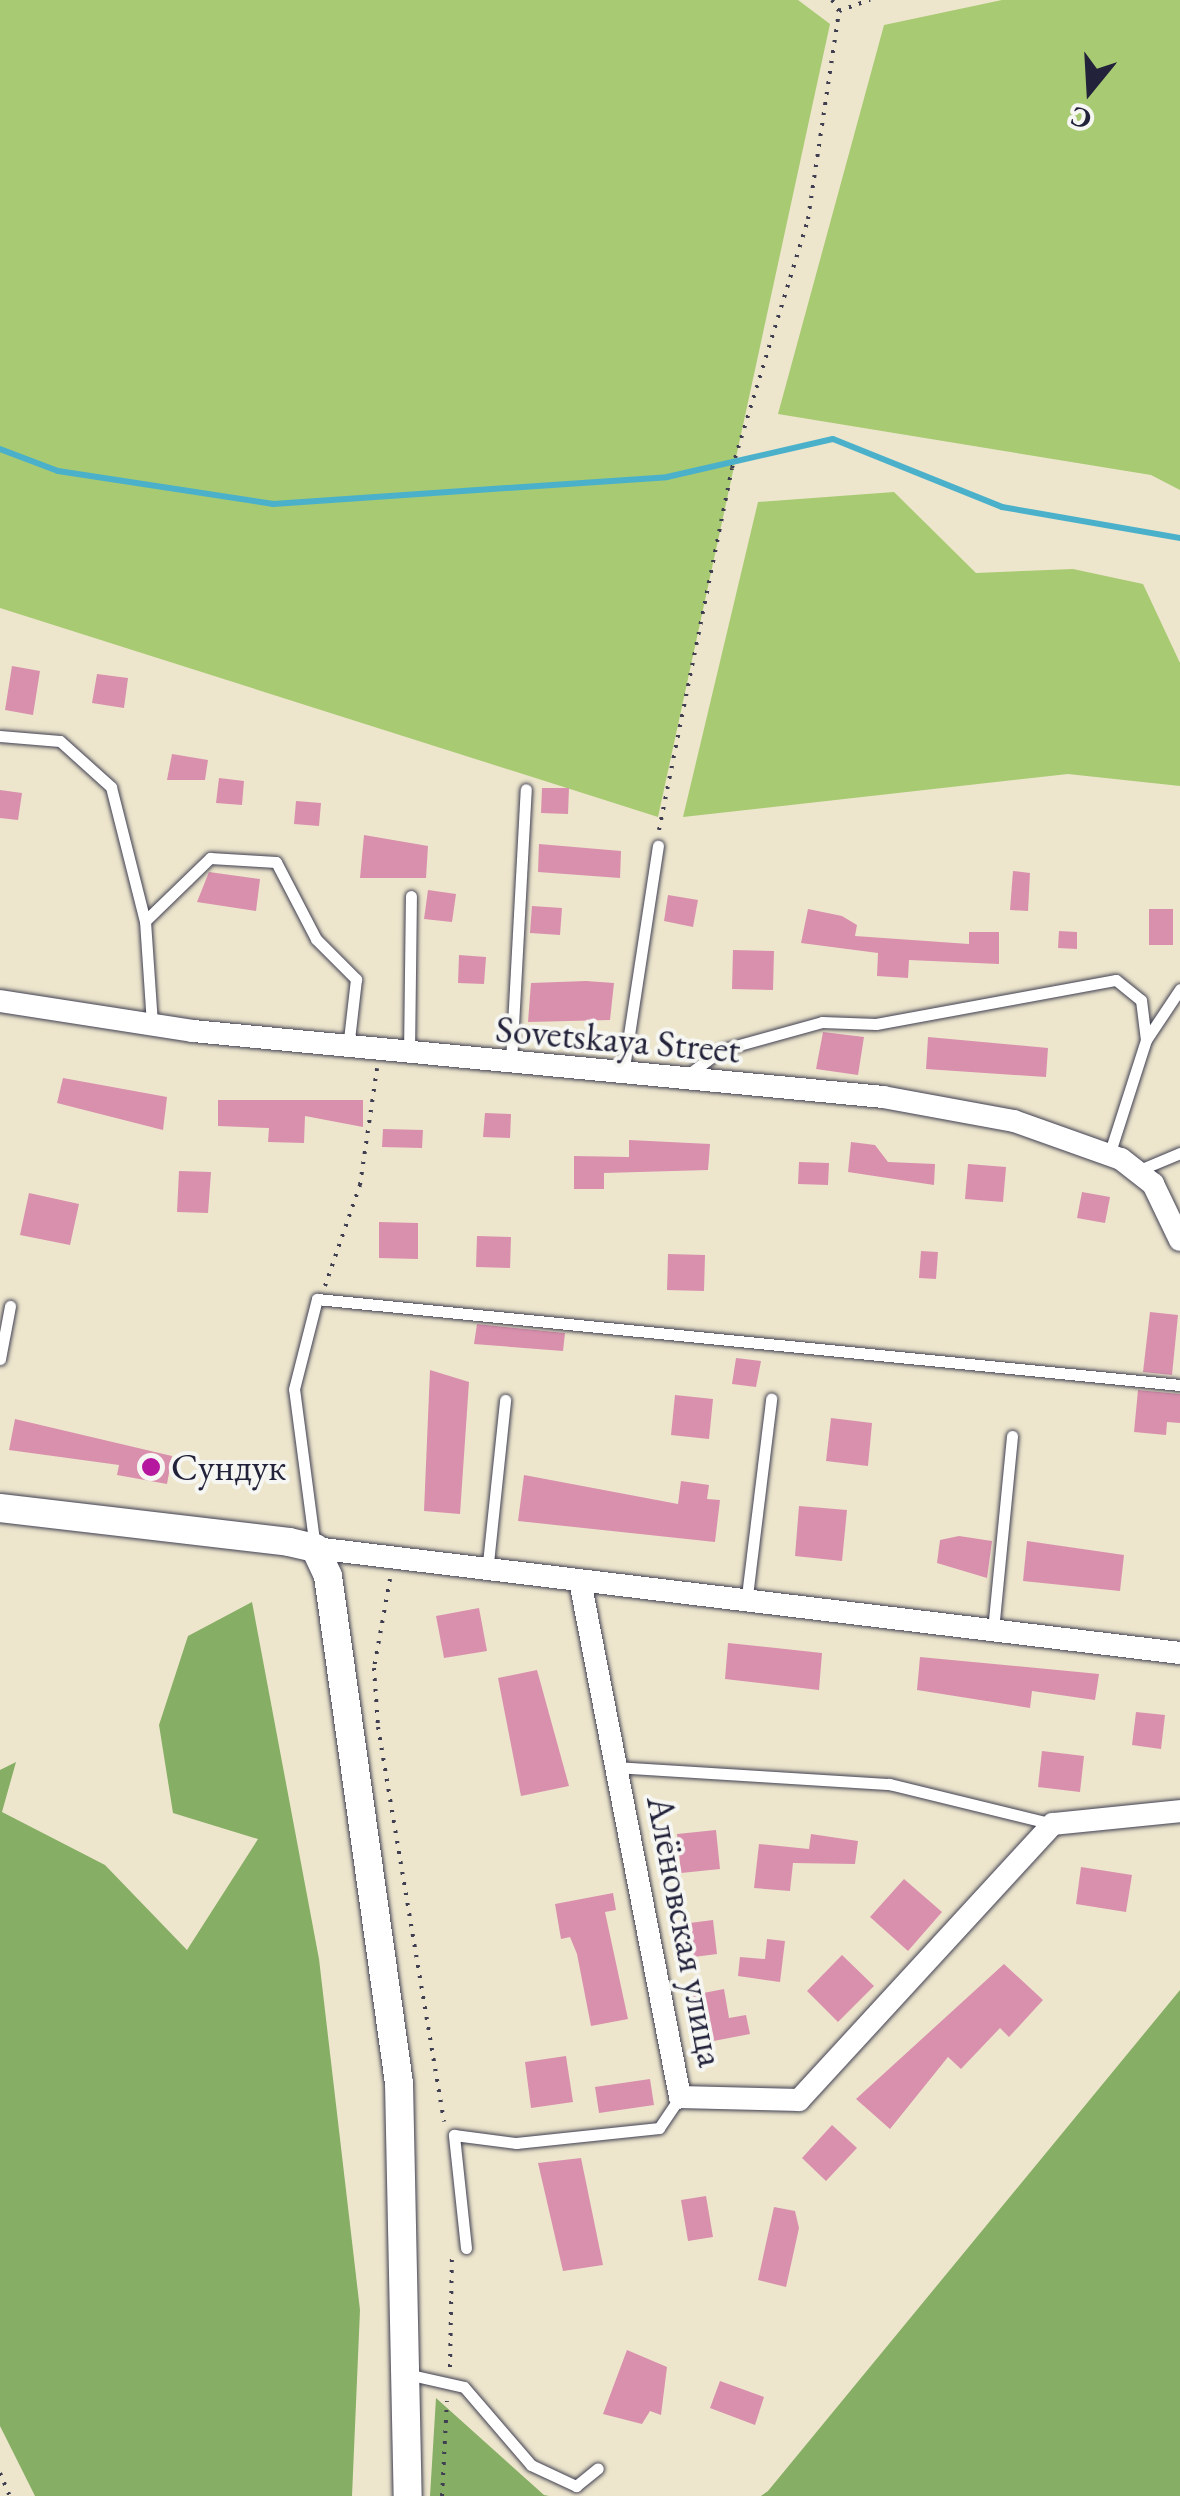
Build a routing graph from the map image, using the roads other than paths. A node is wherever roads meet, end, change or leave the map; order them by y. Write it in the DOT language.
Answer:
graph roads {
  1 [pos="0,736"];
  2 [pos="526,789"];
  3 [pos="658,846"];
  4 [pos="412,896"];
  5 [pos="145,921"];
  6 [pos="1180,989"];
  7 [pos="0,1001"];
  8 [pos="152,1025"];
  9 [pos="1146,1040"];
  10 [pos="348,1048"];
  11 [pos="409,1055"];
  12 [pos="510,1066"];
  13 [pos="622,1078"];
  14 [pos="684,1078"];
  15 [pos="1110,1152"];
  16 [pos="1180,1153"];
  17 [pos="1137,1171"];
  18 [pos="1180,1240"];
  19 [pos="10,1306"];
  20 [pos="0,1359"];
  21 [pos="1180,1385"];
  22 [pos="771,1399"];
  23 [pos="505,1400"];
  24 [pos="1012,1436"];
  25 [pos="0,1508"];
  26 [pos="315,1548"];
  27 [pos="488,1563"];
  28 [pos="580,1580"];
  29 [pos="746,1604"];
  30 [pos="993,1634"];
  31 [pos="1180,1654"];
  32 [pos="616,1767"];
  33 [pos="1180,1811"];
  34 [pos="1054,1824"];
  35 [pos="680,2097"];
  36 [pos="466,2248"];
  37 [pos="411,2375"];
  38 [pos="598,2468"];
  39 [pos="408,2496"];
  1 -- 5 [label="lane"];
  2 -- 12 [label="lane"];
  3 -- 13 [label="lane"];
  4 -- 11 [label="lane"];
  5 -- 8 [label="lane"];
  5 -- 10 [label="lane"];
  6 -- 9 [label="lane"];
  7 -- 8 [label="street, Sovetskaya Street"];
  8 -- 10 [label="street, Sovetskaya Street"];
  9 -- 14 [label="lane"];
  9 -- 15 [label="lane"];
  10 -- 11 [label="street, Sovetskaya Street"];
  11 -- 12 [label="street, Sovetskaya Street"];
  12 -- 13 [label="street, Sovetskaya Street"];
  13 -- 14 [label="street, Sovetskaya Street"];
  14 -- 15 [label="street, Sovetskaya Street"];
  15 -- 17 [label="street, Sovetskaya Street"];
  16 -- 17 [label="lane"];
  17 -- 18 [label="street, Sovetskaya Street"];
  19 -- 20 [label="lane"];
  21 -- 26 [label="lane"];
  22 -- 29 [label="lane"];
  23 -- 27 [label="lane"];
  24 -- 30 [label="lane"];
  25 -- 26 [label="street"];
  26 -- 27 [label="street"];
  26 -- 37 [label="street"];
  27 -- 28 [label="street"];
  28 -- 29 [label="street"];
  28 -- 32 [label="street, Алёновская улица"];
  29 -- 30 [label="street"];
  30 -- 31 [label="street"];
  32 -- 34 [label="lane"];
  32 -- 35 [label="street, Алёновская улица"];
  33 -- 34 [label="street"];
  34 -- 35 [label="street, Алёновская улица"];
  35 -- 36 [label="lane"];
  37 -- 38 [label="lane"];
  37 -- 39 [label="street"];
}
